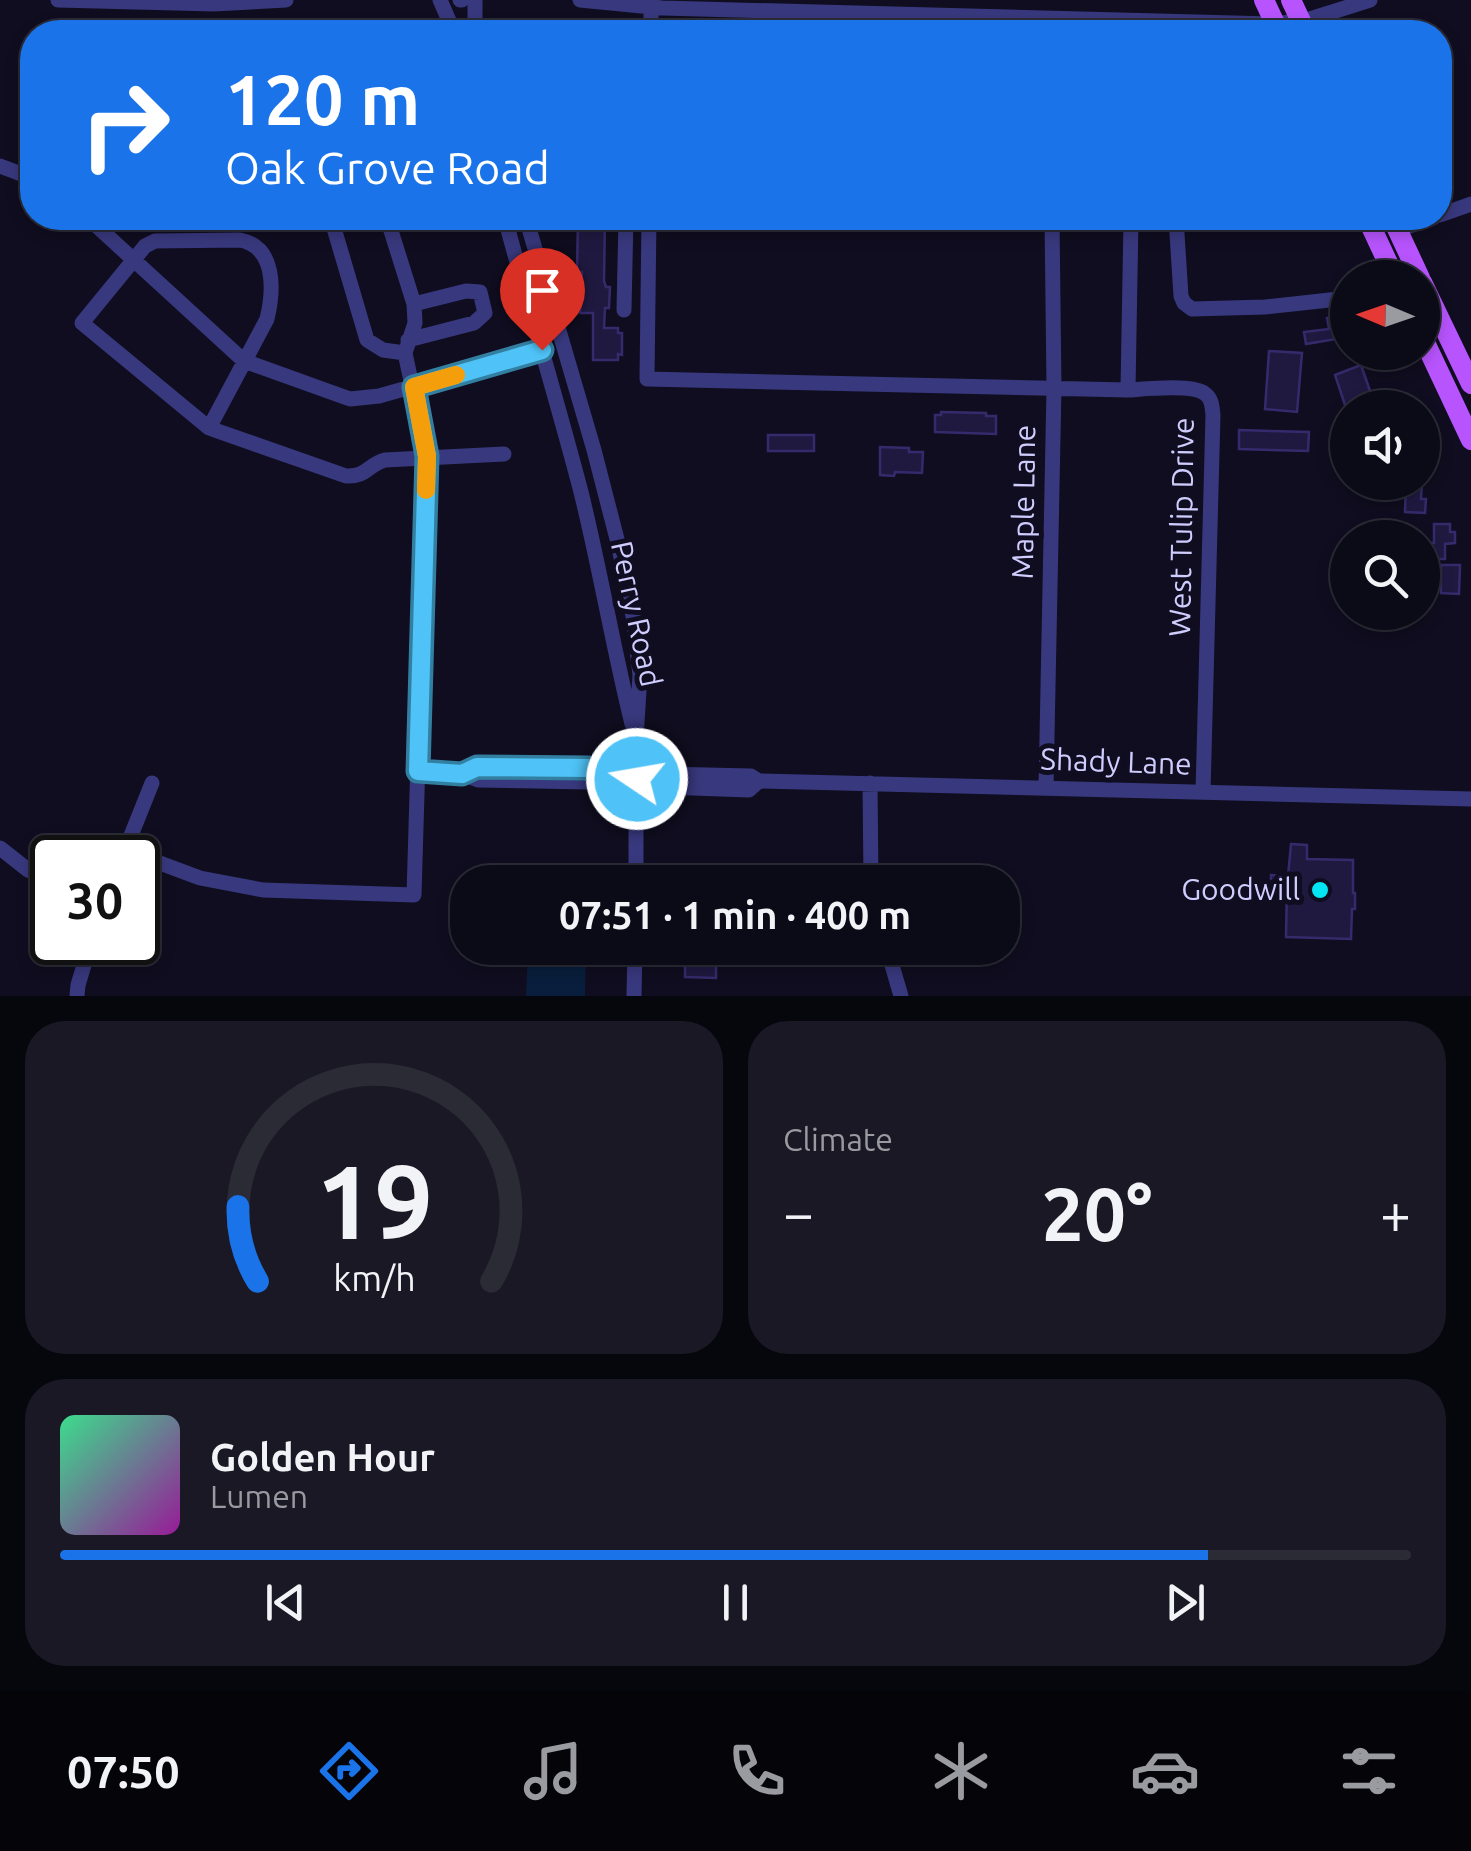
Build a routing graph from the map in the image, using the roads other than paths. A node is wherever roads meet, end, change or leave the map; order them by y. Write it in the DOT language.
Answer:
graph roads {
  1 [pos="58,0"];
  2 [pos="286,0"];
  3 [pos="580,0"];
  4 [pos="1370,0"];
  5 [pos="651,7"];
  6 [pos="651,20"];
  7 [pos="1039,20"];
  8 [pos="1320,20"];
  9 [pos="101,230"];
  10 [pos="335,230"];
  11 [pos="391,230"];
  12 [pos="508,230"];
  13 [pos="530,230"];
  14 [pos="626,230"];
  15 [pos="649,230"];
  16 [pos="1052,230"];
  17 [pos="1130,230"];
  18 [pos="1177,230"];
  19 [pos="1373,230"];
  20 [pos="1398,230"];
  21 [pos="132,260"];
  22 [pos="1387,260"];
  23 [pos="1412,260"];
  24 [pos="1330,300"];
  25 [pos="414,304"];
  26 [pos="624,310"];
  27 [pos="1440,318"];
  28 [pos="406,346"];
  29 [pos="542,350"];
  30 [pos="244,361"];
  31 [pos="1438,370"];
  32 [pos="1471,384"];
  33 [pos="414,387"];
  34 [pos="1054,388"];
  35 [pos="1128,390"];
  36 [pos="209,428"];
  37 [pos="1471,440"];
  38 [pos="504,454"];
  39 [pos="427,456"];
  40 [pos="636,738"];
  41 [pos="418,771"];
  42 [pos="637,779"];
  43 [pos="152,783"];
  44 [pos="870,783"];
  45 [pos="1046,787"];
  46 [pos="1203,792"];
  47 [pos="1471,799"];
  48 [pos="131,835"];
  49 [pos="0,848"];
  50 [pos="160,865"];
  51 [pos="636,865"];
  52 [pos="871,865"];
  53 [pos="30,871"];
  54 [pos="84,965"];
  55 [pos="634,965"];
  56 [pos="892,965"];
  57 [pos="77,996"];
  58 [pos="634,996"];
  59 [pos="901,996"];
  1 -- 2 [label="street"];
  3 -- 5 [label="street"];
  4 -- 8 [label="street"];
  5 -- 6 [label="street"];
  5 -- 7 [label="street"];
  9 -- 21 [label="street"];
  10 -- 28 [label="street"];
  11 -- 25 [label="street"];
  12 -- 29 [label="street, Perry Road"];
  13 -- 40 [label="street, Perry Road"];
  14 -- 26 [label="street"];
  15 -- 34 [label="street"];
  16 -- 34 [label="street, Maple Lane"];
  17 -- 35 [label="street"];
  18 -- 24 [label="street"];
  19 -- 22 [label="main road"];
  20 -- 23 [label="main road"];
  21 -- 30 [label="street"];
  21 -- 30 [label="street"];
  21 -- 36 [label="street"];
  25 -- 28 [label="street"];
  25 -- 28 [label="street"];
  27 -- 32 [label="main road"];
  28 -- 33 [label="street"];
  29 -- 33 [label="street"];
  29 -- 40 [label="street, Perry Road"];
  30 -- 33 [label="street"];
  30 -- 36 [label="street"];
  31 -- 37 [label="main road"];
  33 -- 39 [label="street"];
  34 -- 35 [label="street"];
  34 -- 45 [label="street, Maple Lane"];
  35 -- 46 [label="street, West Tulip Drive"];
  36 -- 39 [label="street"];
  38 -- 39 [label="street"];
  39 -- 41 [label="street"];
  40 -- 42 [label="street"];
  41 -- 42 [label="street, Shady Lane"];
  41 -- 50 [label="street"];
  42 -- 44 [label="street, Shady Lane"];
  42 -- 51 [label="street"];
  43 -- 48 [label="street"];
  44 -- 45 [label="street, Shady Lane"];
  44 -- 52 [label="street"];
  45 -- 46 [label="street, Shady Lane"];
  46 -- 47 [label="street, Shady Lane"];
  49 -- 53 [label="street"];
  54 -- 57 [label="street"];
  55 -- 58 [label="street"];
  56 -- 59 [label="street"];
}
